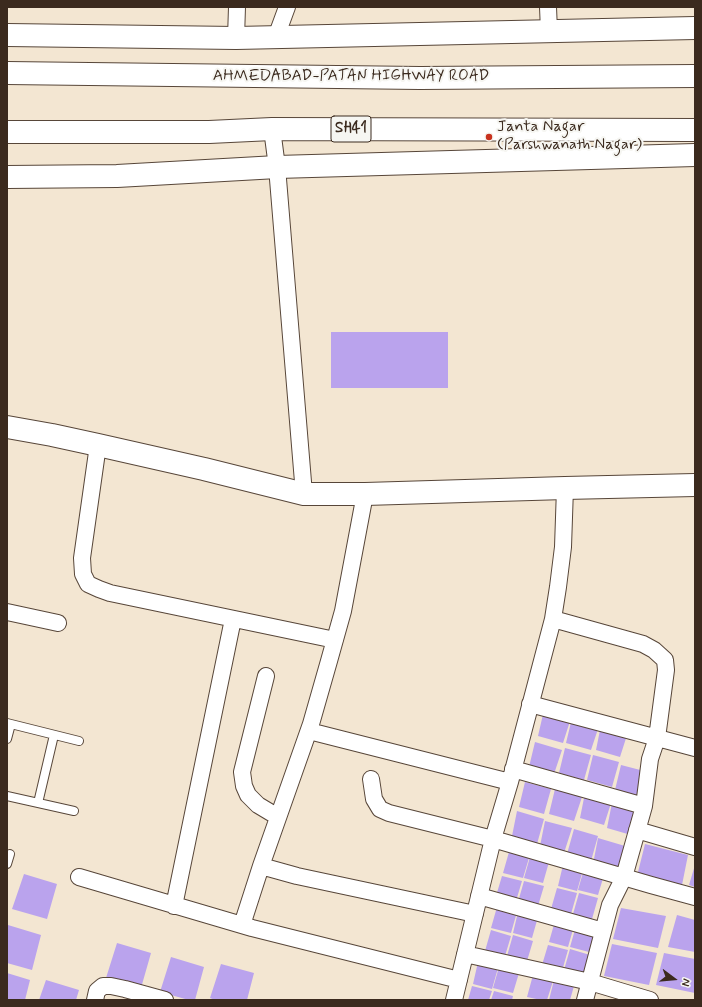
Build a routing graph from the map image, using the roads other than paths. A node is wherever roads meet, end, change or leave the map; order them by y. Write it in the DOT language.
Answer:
graph roads {
  1 [pos="237,7"];
  2 [pos="286,7"];
  3 [pos="546,14"];
  4 [pos="695,28"];
  5 [pos="7,35"];
  6 [pos="276,36"];
  7 [pos="236,38"];
  8 [pos="7,73"];
  9 [pos="695,76"];
  10 [pos="272,129"];
  11 [pos="695,130"];
  12 [pos="7,132"];
  13 [pos="695,155"];
  14 [pos="277,167"];
  15 [pos="7,177"];
  16 [pos="7,428"];
  17 [pos="98,445"];
  18 [pos="695,485"];
  19 [pos="565,488"];
  20 [pos="304,494"];
  21 [pos="365,494"];
  22 [pos="7,612"];
  23 [pos="233,618"];
  24 [pos="553,619"];
  25 [pos="58,623"];
  26 [pos="335,640"];
  27 [pos="266,676"];
  28 [pos="530,704"];
  29 [pos="9,723"];
  30 [pos="309,731"];
  31 [pos="54,735"];
  32 [pos="657,738"];
  33 [pos="7,740"];
  34 [pos="80,741"];
  35 [pos="695,748"];
  36 [pos="511,776"];
  37 [pos="371,779"];
  38 [pos="7,796"];
  39 [pos="38,803"];
  40 [pos="644,806"];
  41 [pos="74,811"];
  42 [pos="278,817"];
  43 [pos="637,830"];
  44 [pos="493,839"];
  45 [pos="695,847"];
  46 [pos="10,854"];
  47 [pos="7,864"];
  48 [pos="261,866"];
  49 [pos="79,877"];
  50 [pos="624,877"];
  51 [pos="479,896"];
  52 [pos="695,897"];
  53 [pos="174,906"];
  54 [pos="475,914"];
  55 [pos="242,925"];
  56 [pos="603,930"];
  57 [pos="464,954"];
  58 [pos="459,980"];
  59 [pos="590,982"];
  60 [pos="95,1000"];
  61 [pos="165,1000"];
  62 [pos="454,1000"];
  63 [pos="585,1000"];
  64 [pos="650,1000"];
  1 -- 7 [label="street"];
  2 -- 6 [label="street"];
  3 -- 4 [label="street"];
  3 -- 6 [label="street"];
  5 -- 7 [label="street"];
  6 -- 7 [label="street"];
  8 -- 9 [label="street, AHMEDABAD-PATAN HIGHWAY ROAD"];
  10 -- 11 [label="street, SH41"];
  10 -- 12 [label="street, SH41"];
  10 -- 14 [label="street"];
  13 -- 14 [label="street"];
  14 -- 15 [label="street"];
  14 -- 20 [label="street"];
  16 -- 17 [label="street"];
  17 -- 20 [label="street"];
  17 -- 23 [label="street"];
  18 -- 19 [label="street"];
  19 -- 21 [label="street"];
  19 -- 24 [label="street"];
  20 -- 21 [label="street"];
  21 -- 26 [label="street"];
  22 -- 25 [label="street"];
  23 -- 26 [label="street"];
  23 -- 53 [label="street"];
  24 -- 28 [label="street"];
  24 -- 32 [label="street"];
  26 -- 30 [label="street"];
  27 -- 42 [label="street"];
  28 -- 32 [label="street"];
  28 -- 36 [label="street"];
  29 -- 31 [label="lane"];
  29 -- 33 [label="lane"];
  30 -- 36 [label="street"];
  30 -- 42 [label="street"];
  31 -- 34 [label="lane"];
  31 -- 39 [label="lane"];
  32 -- 35 [label="street"];
  32 -- 40 [label="street"];
  36 -- 40 [label="street"];
  36 -- 44 [label="street"];
  37 -- 44 [label="street"];
  38 -- 39 [label="lane"];
  39 -- 41 [label="lane"];
  40 -- 43 [label="street"];
  42 -- 48 [label="street"];
  43 -- 45 [label="street"];
  43 -- 50 [label="street"];
  44 -- 50 [label="street"];
  44 -- 51 [label="street"];
  46 -- 47 [label="lane"];
  48 -- 54 [label="street"];
  48 -- 55 [label="street"];
  49 -- 53 [label="street"];
  50 -- 52 [label="street"];
  50 -- 56 [label="street"];
  51 -- 54 [label="street"];
  51 -- 56 [label="street"];
  53 -- 55 [label="street"];
  54 -- 57 [label="street"];
  55 -- 58 [label="street"];
  56 -- 59 [label="street"];
  57 -- 58 [label="street"];
  57 -- 59 [label="street"];
  58 -- 62 [label="street"];
  59 -- 63 [label="street"];
  59 -- 64 [label="street"];
  60 -- 61 [label="street"];
}
